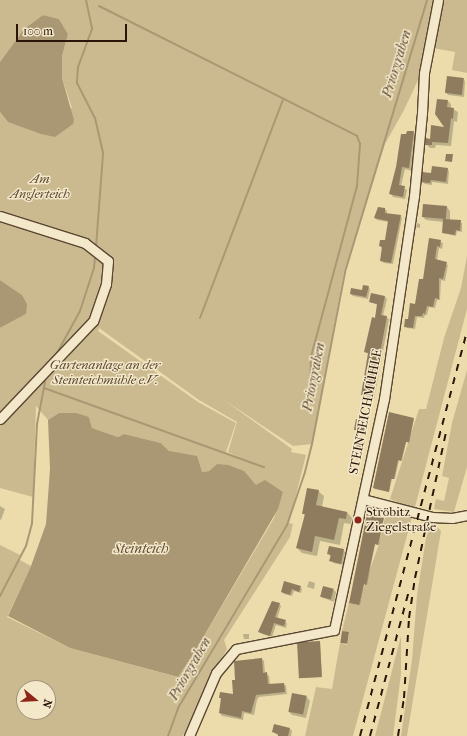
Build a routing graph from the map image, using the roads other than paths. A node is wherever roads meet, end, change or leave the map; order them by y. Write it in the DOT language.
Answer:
graph roads {
  1 [pos="438,0"];
  2 [pos="0,216"];
  3 [pos="0,418"];
  4 [pos="363,499"];
  5 [pos="467,515"];
  6 [pos="189,736"];
  1 -- 4 [label="street, STEINTEICHMÜHLE"];
  2 -- 3 [label="street"];
  4 -- 5 [label="street"];
  4 -- 6 [label="street, STEINTEICHMÜHLE"];
}
